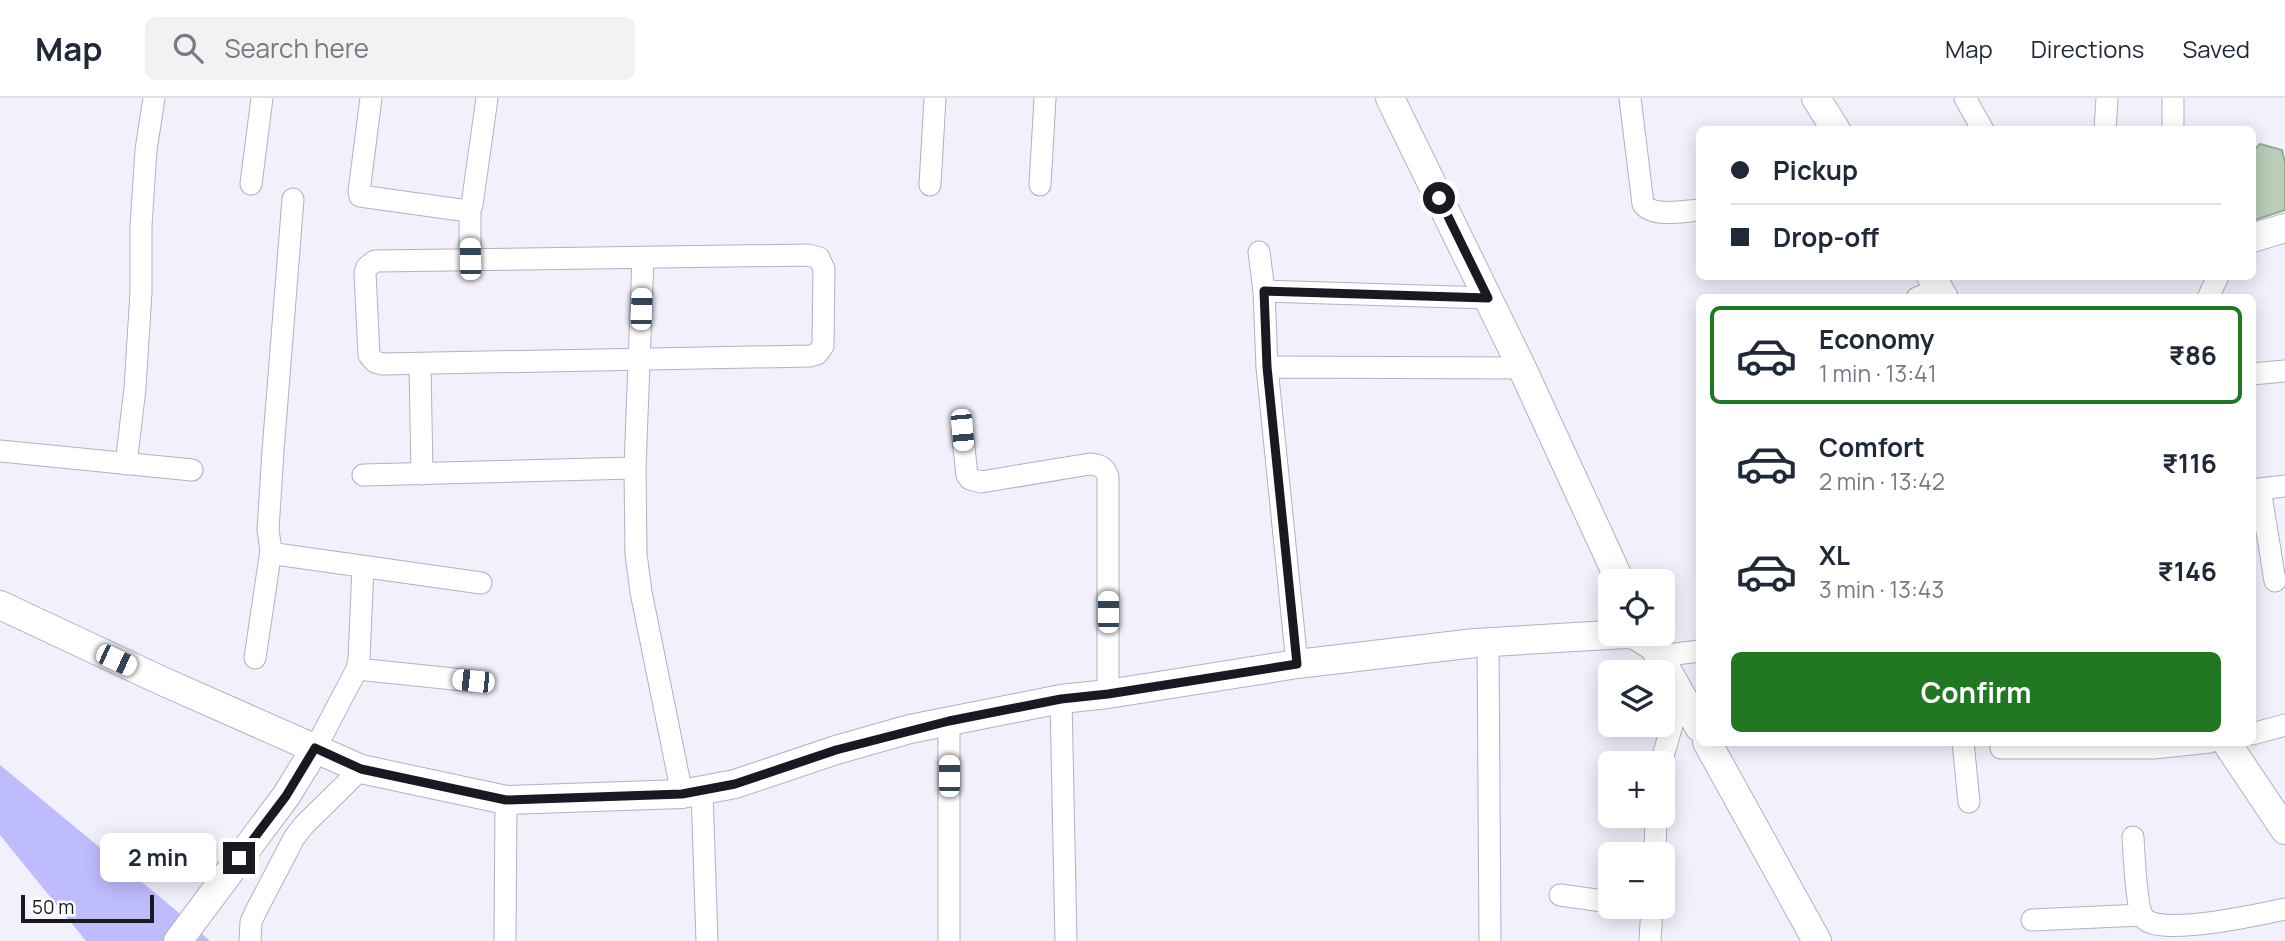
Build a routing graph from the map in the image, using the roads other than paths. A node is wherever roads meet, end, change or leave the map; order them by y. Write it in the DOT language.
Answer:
graph roads {
  1 [pos="154,98"];
  2 [pos="262,98"];
  3 [pos="371,98"];
  4 [pos="487,98"];
  5 [pos="935,98"];
  6 [pos="1045,98"];
  7 [pos="1390,98"];
  8 [pos="1630,98"];
  9 [pos="1816,98"];
  10 [pos="1965,98"];
  11 [pos="2107,98"];
  12 [pos="2173,98"];
  13 [pos="1834,126"];
  14 [pos="1981,126"];
  15 [pos="2105,126"];
  16 [pos="2173,126"];
  17 [pos="251,184"];
  18 [pos="930,185"];
  19 [pos="1040,185"];
  20 [pos="293,199"];
  21 [pos="470,210"];
  22 [pos="1696,210"];
  23 [pos="2285,228"];
  24 [pos="2256,237"];
  25 [pos="1259,252"];
  26 [pos="643,258"];
  27 [pos="470,259"];
  28 [pos="1264,291"];
  29 [pos="1488,298"];
  30 [pos="640,360"];
  31 [pos="420,364"];
  32 [pos="1267,367"];
  33 [pos="1522,368"];
  34 [pos="2285,371"];
  35 [pos="2256,374"];
  36 [pos="962,430"];
  37 [pos="0,451"];
  38 [pos="127,464"];
  39 [pos="635,468"];
  40 [pos="191,470"];
  41 [pos="422,474"];
  42 [pos="363,475"];
  43 [pos="2285,486"];
  44 [pos="2256,489"];
  45 [pos="271,550"];
  46 [pos="363,568"];
  47 [pos="1614,569"];
  48 [pos="2275,581"];
  49 [pos="481,583"];
  50 [pos="0,605"];
  51 [pos="1598,636"];
  52 [pos="1488,642"];
  53 [pos="1653,646"];
  54 [pos="1669,646"];
  55 [pos="1696,650"];
  56 [pos="255,658"];
  57 [pos="1297,664"];
  58 [pos="357,669"];
  59 [pos="473,681"];
  60 [pos="1108,694"];
  61 [pos="1681,694"];
  62 [pos="1061,699"];
  63 [pos="949,721"];
  64 [pos="1696,722"];
  65 [pos="2285,725"];
  66 [pos="2256,733"];
  67 [pos="1709,746"];
  68 [pos="1963,746"];
  69 [pos="2173,746"];
  70 [pos="2229,746"];
  71 [pos="315,748"];
  72 [pos="2001,748"];
  73 [pos="1664,751"];
  74 [pos="361,769"];
  75 [pos="692,792"];
  76 [pos="506,800"];
  77 [pos="1969,802"];
  78 [pos="2285,830"];
  79 [pos="2133,837"];
  80 [pos="1560,895"];
  81 [pos="1598,900"];
  82 [pos="2285,909"];
  83 [pos="2142,915"];
  84 [pos="1651,919"];
  85 [pos="2032,920"];
  86 [pos="178,941"];
  87 [pos="250,941"];
  88 [pos="505,941"];
  89 [pos="707,941"];
  90 [pos="950,941"];
  91 [pos="1066,941"];
  92 [pos="1490,941"];
  93 [pos="1650,941"];
  94 [pos="1817,941"];
  1 -- 38 [label="street"];
  2 -- 17 [label="street"];
  3 -- 21 [label="street"];
  4 -- 21 [label="street"];
  5 -- 18 [label="street"];
  6 -- 19 [label="street"];
  7 -- 29 [label="main road"];
  8 -- 22 [label="street"];
  9 -- 13 [label="main road"];
  10 -- 14 [label="street"];
  11 -- 15 [label="street"];
  12 -- 16 [label="street"];
  20 -- 45 [label="street"];
  21 -- 27 [label="street"];
  23 -- 24 [label="main road"];
  25 -- 28 [label="street"];
  26 -- 27 [label="street"];
  26 -- 30 [label="street"];
  26 -- 30 [label="street"];
  27 -- 31 [label="street"];
  28 -- 29 [label="street"];
  28 -- 32 [label="street"];
  29 -- 33 [label="main road"];
  30 -- 31 [label="street"];
  30 -- 39 [label="street"];
  31 -- 41 [label="street"];
  32 -- 33 [label="street"];
  32 -- 57 [label="street"];
  33 -- 47 [label="main road"];
  34 -- 35 [label="street"];
  36 -- 60 [label="street"];
  37 -- 38 [label="street"];
  38 -- 40 [label="street"];
  39 -- 41 [label="street"];
  39 -- 75 [label="street"];
  41 -- 42 [label="street"];
  43 -- 44 [label="street"];
  44 -- 48 [label="street"];
  45 -- 46 [label="street"];
  45 -- 56 [label="street"];
  46 -- 49 [label="street"];
  46 -- 58 [label="street"];
  50 -- 71 [label="main road"];
  51 -- 52 [label="main road"];
  52 -- 57 [label="main road"];
  52 -- 92 [label="street"];
  53 -- 61 [label="main road"];
  54 -- 55 [label="street"];
  57 -- 60 [label="main road"];
  58 -- 59 [label="street"];
  58 -- 71 [label="street"];
  60 -- 62 [label="main road"];
  61 -- 64 [label="main road"];
  61 -- 73 [label="street"];
  62 -- 63 [label="main road"];
  62 -- 91 [label="street"];
  63 -- 75 [label="main road"];
  63 -- 90 [label="street"];
  65 -- 66 [label="street"];
  67 -- 94 [label="main road"];
  68 -- 77 [label="street"];
  69 -- 72 [label="street"];
  70 -- 78 [label="main road"];
  71 -- 74 [label="main road"];
  71 -- 86 [label="main road"];
  74 -- 76 [label="main road"];
  74 -- 87 [label="street"];
  75 -- 76 [label="main road"];
  75 -- 89 [label="street"];
  76 -- 88 [label="street"];
  79 -- 83 [label="street"];
  80 -- 81 [label="street"];
  82 -- 83 [label="street"];
  83 -- 85 [label="street"];
  84 -- 93 [label="street"];
}
